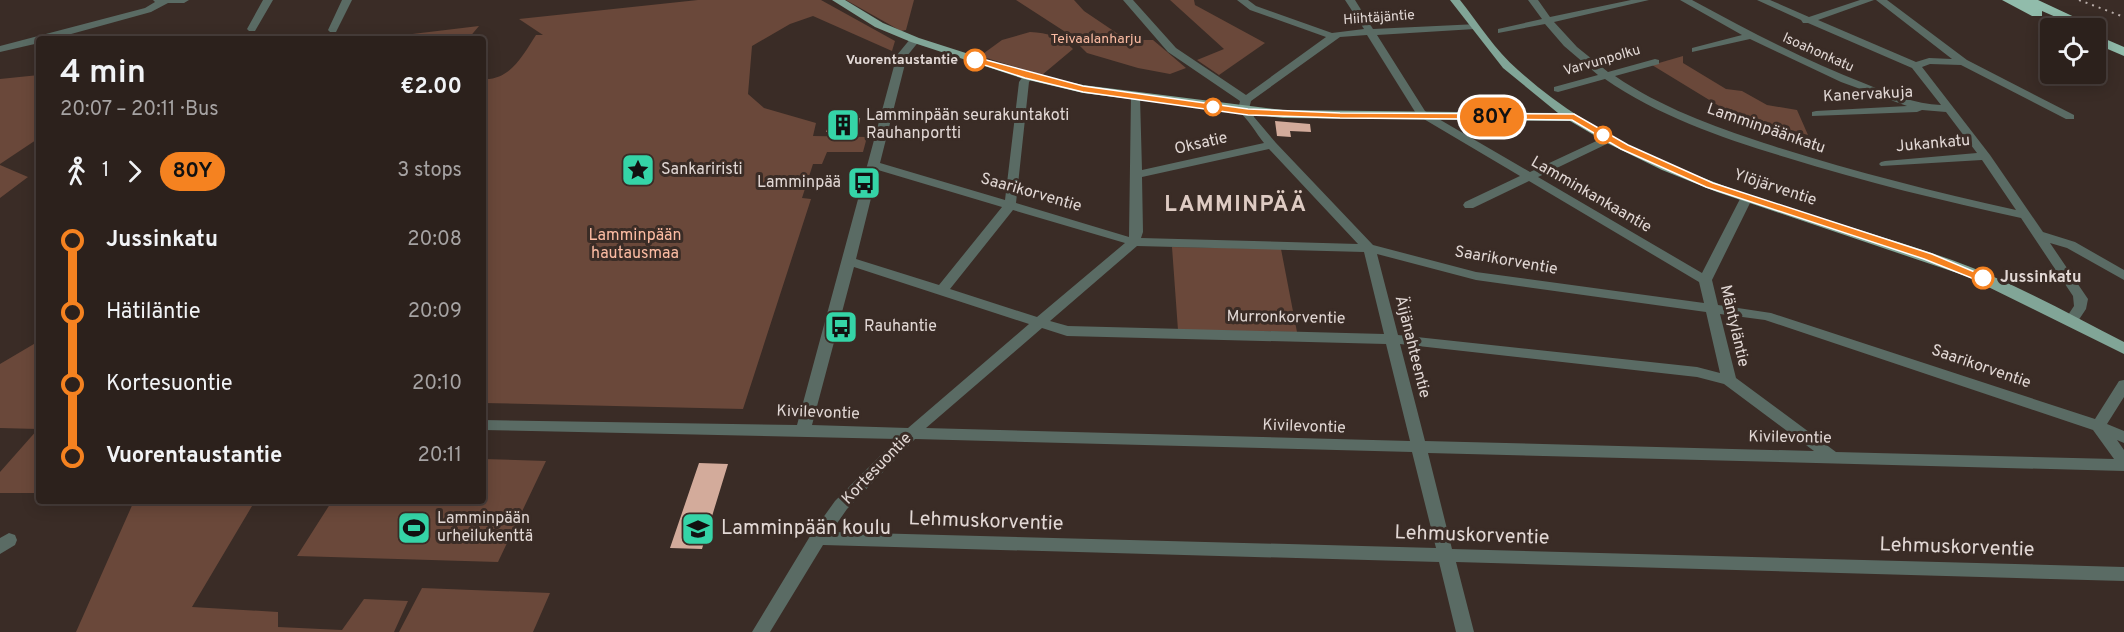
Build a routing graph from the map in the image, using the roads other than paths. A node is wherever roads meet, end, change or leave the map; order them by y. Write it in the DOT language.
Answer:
graph roads {
  1 [pos="184,0"];
  2 [pos="268,0"];
  3 [pos="348,0"];
  4 [pos="837,0"];
  5 [pos="1128,0"];
  6 [pos="1242,0"];
  7 [pos="1350,0"];
  8 [pos="1455,0"];
  9 [pos="1533,0"];
  10 [pos="1644,0"];
  11 [pos="1685,0"];
  12 [pos="1762,0"];
  13 [pos="1869,0"];
  14 [pos="1881,0"];
  15 [pos="2008,0"];
  16 [pos="2028,0"];
  17 [pos="162,1"];
  18 [pos="2049,18"];
  19 [pos="2068,18"];
  20 [pos="1548,21"];
  21 [pos="1806,21"];
  22 [pos="1475,26"];
  23 [pos="252,29"];
  24 [pos="333,30"];
  25 [pos="1370,32"];
  26 [pos="1501,32"];
  27 [pos="2106,35"];
  28 [pos="52,36"];
  29 [pos="1332,36"];
  30 [pos="1749,36"];
  31 [pos="36,40"];
  32 [pos="915,40"];
  33 [pos="2124,43"];
  34 [pos="2106,44"];
  35 [pos="0,49"];
  36 [pos="1696,50"];
  37 [pos="2124,52"];
  38 [pos="1655,62"];
  39 [pos="1963,62"];
  40 [pos="1916,66"];
  41 [pos="1028,76"];
  42 [pos="1607,76"];
  43 [pos="1558,89"];
  44 [pos="1135,97"];
  45 [pos="1246,108"];
  46 [pos="1922,109"];
  47 [pos="1947,109"];
  48 [pos="1816,114"];
  49 [pos="1426,117"];
  50 [pos="1574,117"];
  51 [pos="2070,117"];
  52 [pos="1609,139"];
  53 [pos="1272,145"];
  54 [pos="1985,156"];
  55 [pos="1884,164"];
  56 [pos="875,165"];
  57 [pos="1137,175"];
  58 [pos="1528,177"];
  59 [pos="1746,198"];
  60 [pos="1010,205"];
  61 [pos="1469,205"];
  62 [pos="2027,216"];
  63 [pos="2039,235"];
  64 [pos="1134,242"];
  65 [pos="1369,248"];
  66 [pos="849,261"];
  67 [pos="2124,276"];
  68 [pos="1705,280"];
  69 [pos="941,291"];
  70 [pos="1711,308"];
  71 [pos="2071,321"];
  72 [pos="1037,323"];
  73 [pos="1393,339"];
  74 [pos="2124,349"];
  75 [pos="1729,380"];
  76 [pos="2124,385"];
  77 [pos="486,425"];
  78 [pos="2098,426"];
  79 [pos="803,431"];
  80 [pos="910,434"];
  81 [pos="2124,437"];
  82 [pos="1418,448"];
  83 [pos="1831,456"];
  84 [pos="2124,463"];
  85 [pos="818,538"];
  86 [pos="1447,556"];
  87 [pos="2124,574"];
  88 [pos="762,632"];
  89 [pos="1465,632"];
  1 -- 17 [label="street"];
  2 -- 23 [label="street"];
  3 -- 24 [label="street"];
  4 -- 32 [label="main road"];
  5 -- 45 [label="street, Äijänahteentie"];
  6 -- 29 [label="street"];
  7 -- 25 [label="street, Lamminkankaantie"];
  8 -- 22 [label="main road, Ylöjärventie"];
  9 -- 20 [label="street, Lamminpäänkatu"];
  10 -- 20 [label="street"];
  11 -- 30 [label="street, Isoahonkatu"];
  12 -- 21 [label="street"];
  13 -- 21 [label="street"];
  14 -- 39 [label="street"];
  15 -- 18 [label="highway"];
  16 -- 19 [label="highway"];
  17 -- 28 [label="street"];
  20 -- 26 [label="street"];
  20 -- 42 [label="street, Lamminpäänkatu"];
  21 -- 40 [label="street"];
  22 -- 25 [label="street, Hiihtäjäntie"];
  22 -- 50 [label="main road, Ylöjärventie"];
  25 -- 29 [label="street, Hiihtäjäntie"];
  25 -- 49 [label="street, Lamminkankaantie"];
  27 -- 33 [label="highway"];
  29 -- 45 [label="street, Hiihtäjäntie"];
  30 -- 36 [label="street"];
  30 -- 46 [label="street, Isoahonkatu"];
  31 -- 35 [label="street"];
  32 -- 41 [label="main road"];
  32 -- 56 [label="street"];
  34 -- 37 [label="highway"];
  38 -- 42 [label="street, Varvunpolku"];
  39 -- 40 [label="street"];
  39 -- 51 [label="street"];
  40 -- 47 [label="street"];
  41 -- 44 [label="main road"];
  41 -- 60 [label="street"];
  42 -- 43 [label="street, Varvunpolku"];
  42 -- 62 [label="street, Lamminpäänkatu"];
  44 -- 45 [label="main road"];
  44 -- 57 [label="street"];
  45 -- 49 [label="main road"];
  45 -- 53 [label="street, Äijänahteentie"];
  46 -- 47 [label="street, Isoahonkatu"];
  46 -- 48 [label="street, Kanervakuja"];
  47 -- 54 [label="street"];
  49 -- 50 [label="main road"];
  49 -- 58 [label="street, Lamminkankaantie"];
  50 -- 52 [label="main road, Ylöjärventie"];
  52 -- 58 [label="street"];
  52 -- 59 [label="main road, Ylöjärventie"];
  53 -- 57 [label="street, Oksatie"];
  53 -- 65 [label="street, Äijänahteentie"];
  54 -- 55 [label="street, Jukankatu"];
  54 -- 62 [label="street"];
  56 -- 60 [label="street, Saarikorventie"];
  56 -- 66 [label="street"];
  57 -- 64 [label="street"];
  58 -- 61 [label="street"];
  58 -- 68 [label="street, Lamminkankaantie"];
  59 -- 68 [label="street, Mäntyläntie"];
  59 -- 71 [label="main road, Ylöjärventie"];
  60 -- 64 [label="street, Saarikorventie"];
  60 -- 69 [label="street"];
  62 -- 63 [label="street"];
  63 -- 67 [label="street"];
  63 -- 71 [label="street"];
  64 -- 65 [label="street, Saarikorventie"];
  64 -- 72 [label="street, Kortesuontie"];
  65 -- 70 [label="street, Saarikorventie"];
  65 -- 73 [label="street, Äijänahteentie"];
  66 -- 69 [label="street, Murronkorventie"];
  66 -- 79 [label="street"];
  68 -- 70 [label="street, Mäntyläntie"];
  69 -- 72 [label="street, Murronkorventie"];
  70 -- 75 [label="street, Mäntyläntie"];
  70 -- 78 [label="street, Saarikorventie"];
  71 -- 74 [label="main road, Ylöjärventie"];
  72 -- 73 [label="street, Murronkorventie"];
  72 -- 80 [label="street, Kortesuontie"];
  73 -- 75 [label="street, Murronkorventie"];
  73 -- 82 [label="street, Äijänahteentie"];
  75 -- 83 [label="street, Mäntyläntie"];
  76 -- 78 [label="street"];
  77 -- 79 [label="street, Kivilevontie"];
  78 -- 81 [label="street, Saarikorventie"];
  78 -- 84 [label="street"];
  79 -- 80 [label="street, Kivilevontie"];
  80 -- 82 [label="street, Kivilevontie"];
  80 -- 85 [label="street, Kortesuontie"];
  82 -- 83 [label="street, Kivilevontie"];
  82 -- 86 [label="street, Äijänahteentie"];
  83 -- 84 [label="street, Kivilevontie"];
  85 -- 86 [label="street, Lehmuskorventie"];
  85 -- 88 [label="street, Kortesuontie"];
  86 -- 87 [label="street, Lehmuskorventie"];
  86 -- 89 [label="street, Äijänahteentie"];
}
